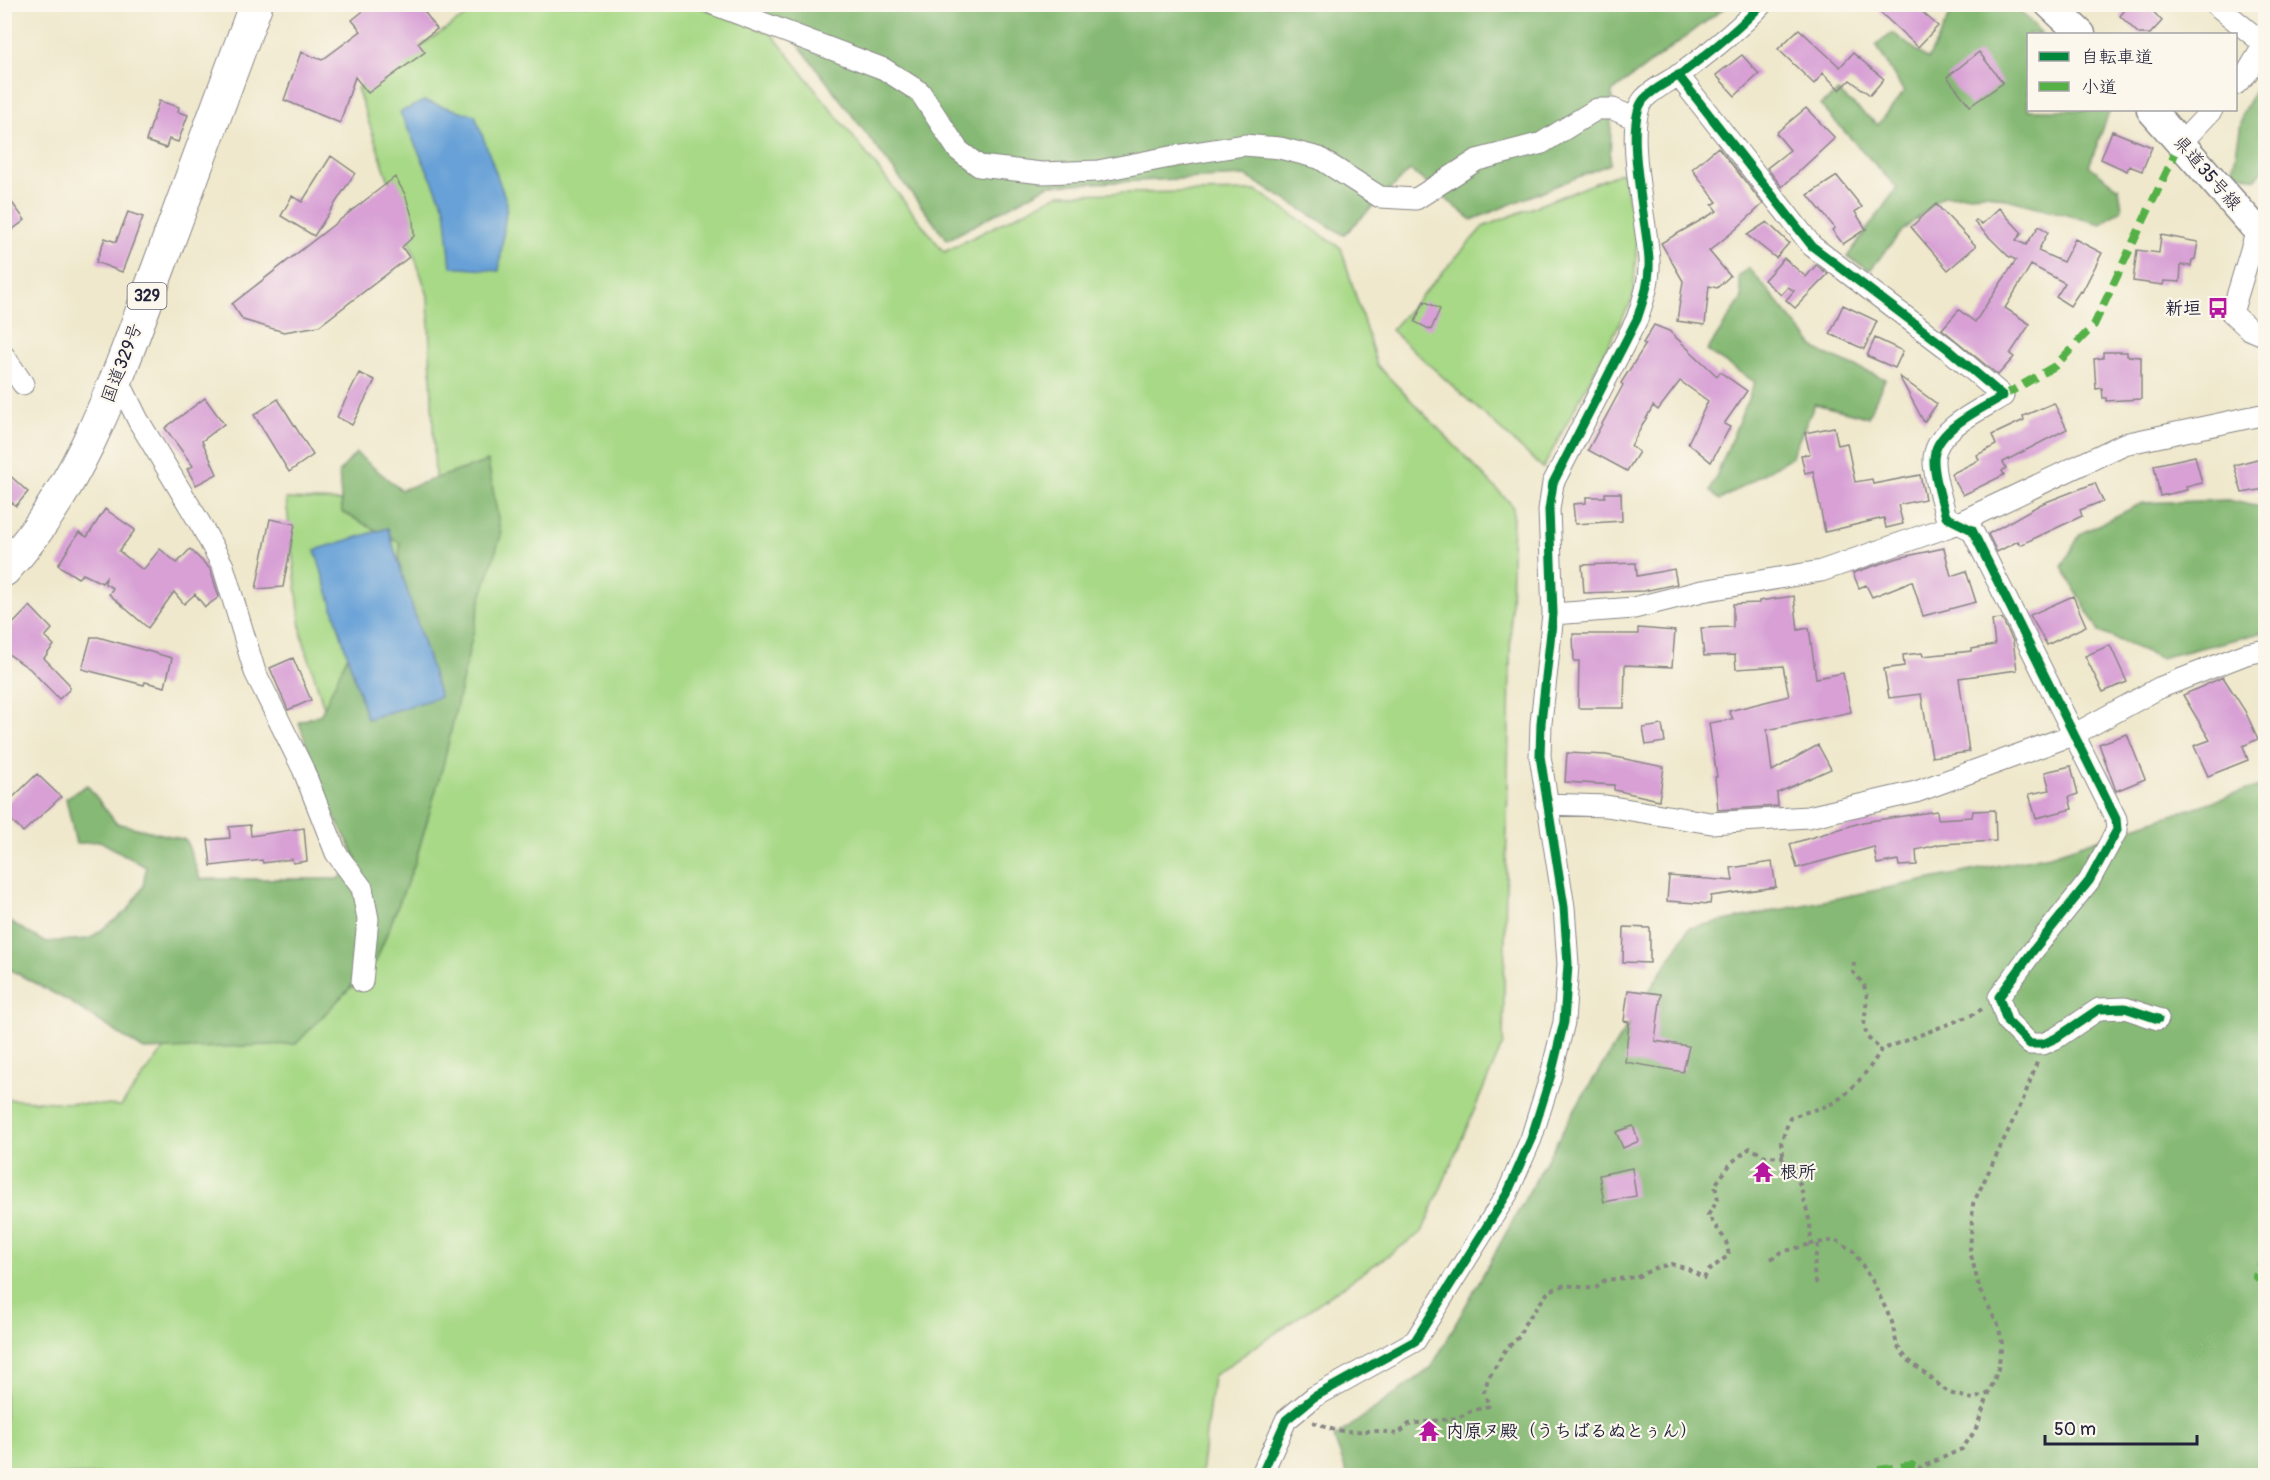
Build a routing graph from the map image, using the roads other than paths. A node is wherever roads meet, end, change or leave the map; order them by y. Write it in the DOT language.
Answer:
graph roads {
  1 [pos="256,4"];
  2 [pos="713,4"];
  3 [pos="1762,4"];
  4 [pos="2049,4"];
  5 [pos="2215,4"];
  6 [pos="2080,33"];
  7 [pos="2265,43"];
  8 [pos="1678,75"];
  9 [pos="2237,82"];
  10 [pos="2152,111"];
  11 [pos="2211,111"];
  12 [pos="1636,119"];
  13 [pos="2181,143"];
  14 [pos="2261,232"];
  15 [pos="2265,336"];
  16 [pos="4,356"];
  17 [pos="117,377"];
  18 [pos="23,384"];
  19 [pos="2265,414"];
  20 [pos="1956,524"];
  21 [pos="4,570"];
  22 [pos="1553,614"];
  23 [pos="2265,650"];
  24 [pos="2075,734"];
  25 [pos="1546,804"];
  26 [pos="362,982"];
  27 [pos="2158,1019"];
  28 [pos="1261,1476"];
  1 -- 17 [label="highway, 国道329号 / 329"];
  2 -- 12 [label="street"];
  3 -- 8 [label="street"];
  4 -- 6 [label="main road"];
  5 -- 7 [label="street"];
  7 -- 9 [label="street"];
  8 -- 12 [label="street"];
  8 -- 20 [label="street"];
  10 -- 13 [label="main road, 県道35号線"];
  11 -- 13 [label="street"];
  12 -- 22 [label="street"];
  13 -- 14 [label="main road, 県道35号線"];
  14 -- 15 [label="street"];
  16 -- 18 [label="street"];
  17 -- 21 [label="highway, 国道329号 / 329"];
  17 -- 26 [label="street"];
  19 -- 20 [label="street"];
  20 -- 22 [label="street"];
  20 -- 24 [label="street"];
  22 -- 25 [label="street"];
  23 -- 24 [label="street"];
  24 -- 25 [label="street"];
  24 -- 27 [label="street"];
  25 -- 28 [label="street"];
}
